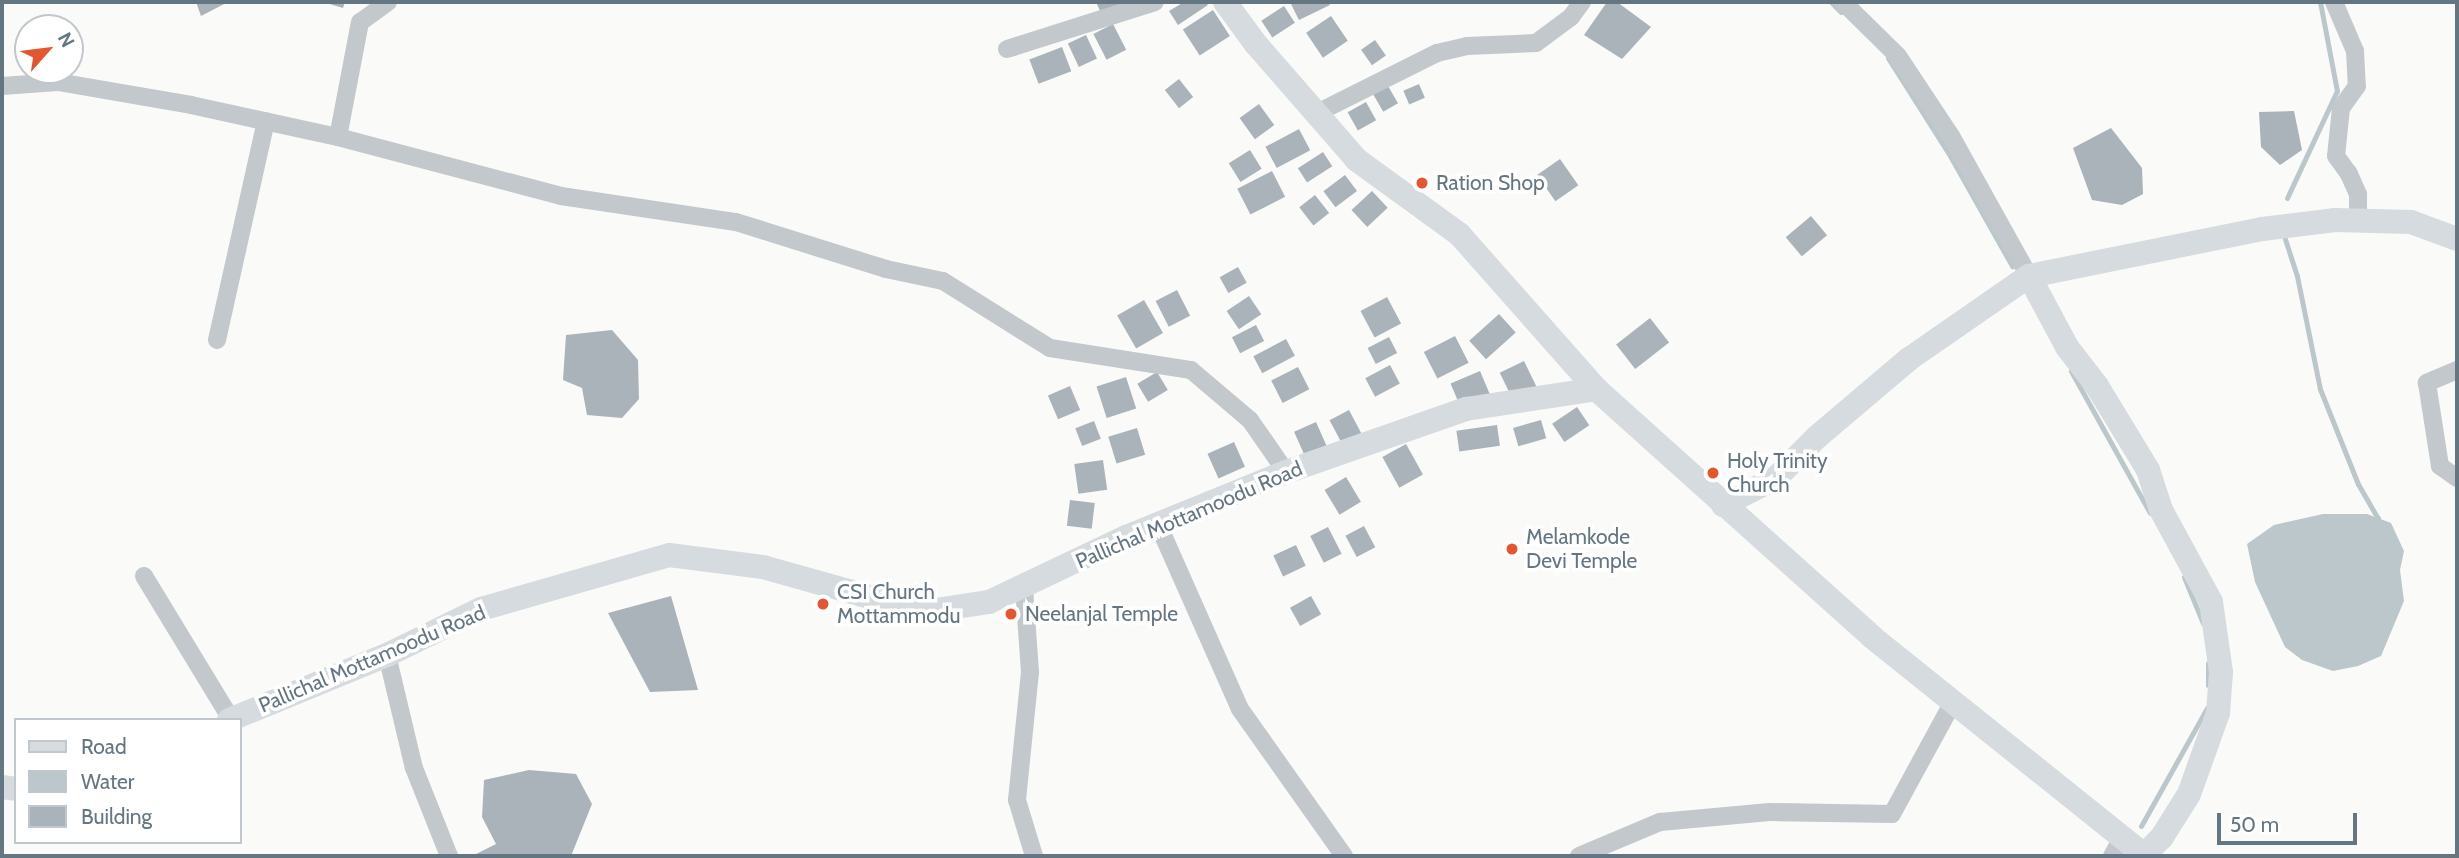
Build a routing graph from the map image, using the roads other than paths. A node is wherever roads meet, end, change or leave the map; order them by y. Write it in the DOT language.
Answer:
graph roads {
  1 [pos="388,2"];
  2 [pos="1154,2"];
  3 [pos="1225,2"];
  4 [pos="1582,2"];
  5 [pos="1843,2"];
  6 [pos="2334,2"];
  7 [pos="1007,49"];
  8 [pos="2,86"];
  9 [pos="1315,114"];
  10 [pos="266,121"];
  11 [pos="338,137"];
  12 [pos="2358,221"];
  13 [pos="2457,239"];
  14 [pos="2029,276"];
  15 [pos="217,340"];
  16 [pos="2457,370"];
  17 [pos="1596,389"];
  18 [pos="1286,472"];
  19 [pos="2457,478"];
  20 [pos="1723,505"];
  21 [pos="1158,524"];
  22 [pos="144,576"];
  23 [pos="1024,588"];
  24 [pos="387,655"];
  25 [pos="1953,702"];
  26 [pos="229,718"];
  27 [pos="232,718"];
  28 [pos="2117,847"];
  29 [pos="449,856"];
  30 [pos="1034,856"];
  31 [pos="1344,856"];
  32 [pos="1579,856"];
  33 [pos="2144,856"];
  1 -- 11 [label="street"];
  2 -- 7 [label="street"];
  3 -- 9 [label="street"];
  4 -- 9 [label="street"];
  5 -- 14 [label="street"];
  6 -- 12 [label="street"];
  8 -- 10 [label="street"];
  9 -- 17 [label="street"];
  10 -- 11 [label="street"];
  10 -- 15 [label="street"];
  11 -- 18 [label="street"];
  12 -- 13 [label="street"];
  12 -- 14 [label="street"];
  14 -- 20 [label="street"];
  14 -- 33 [label="street"];
  16 -- 19 [label="street"];
  17 -- 18 [label="street, Pallichal Mottamoodu Road"];
  17 -- 20 [label="street"];
  18 -- 21 [label="street, Pallichal Mottamoodu Road"];
  20 -- 25 [label="street"];
  21 -- 23 [label="street, Pallichal Mottamoodu Road"];
  21 -- 31 [label="street"];
  22 -- 26 [label="street"];
  23 -- 24 [label="street, Pallichal Mottamoodu Road"];
  23 -- 30 [label="street"];
  24 -- 27 [label="street, Pallichal Mottamoodu Road"];
  24 -- 29 [label="street"];
  25 -- 28 [label="street"];
  25 -- 32 [label="street"];
  28 -- 33 [label="street"];
}
